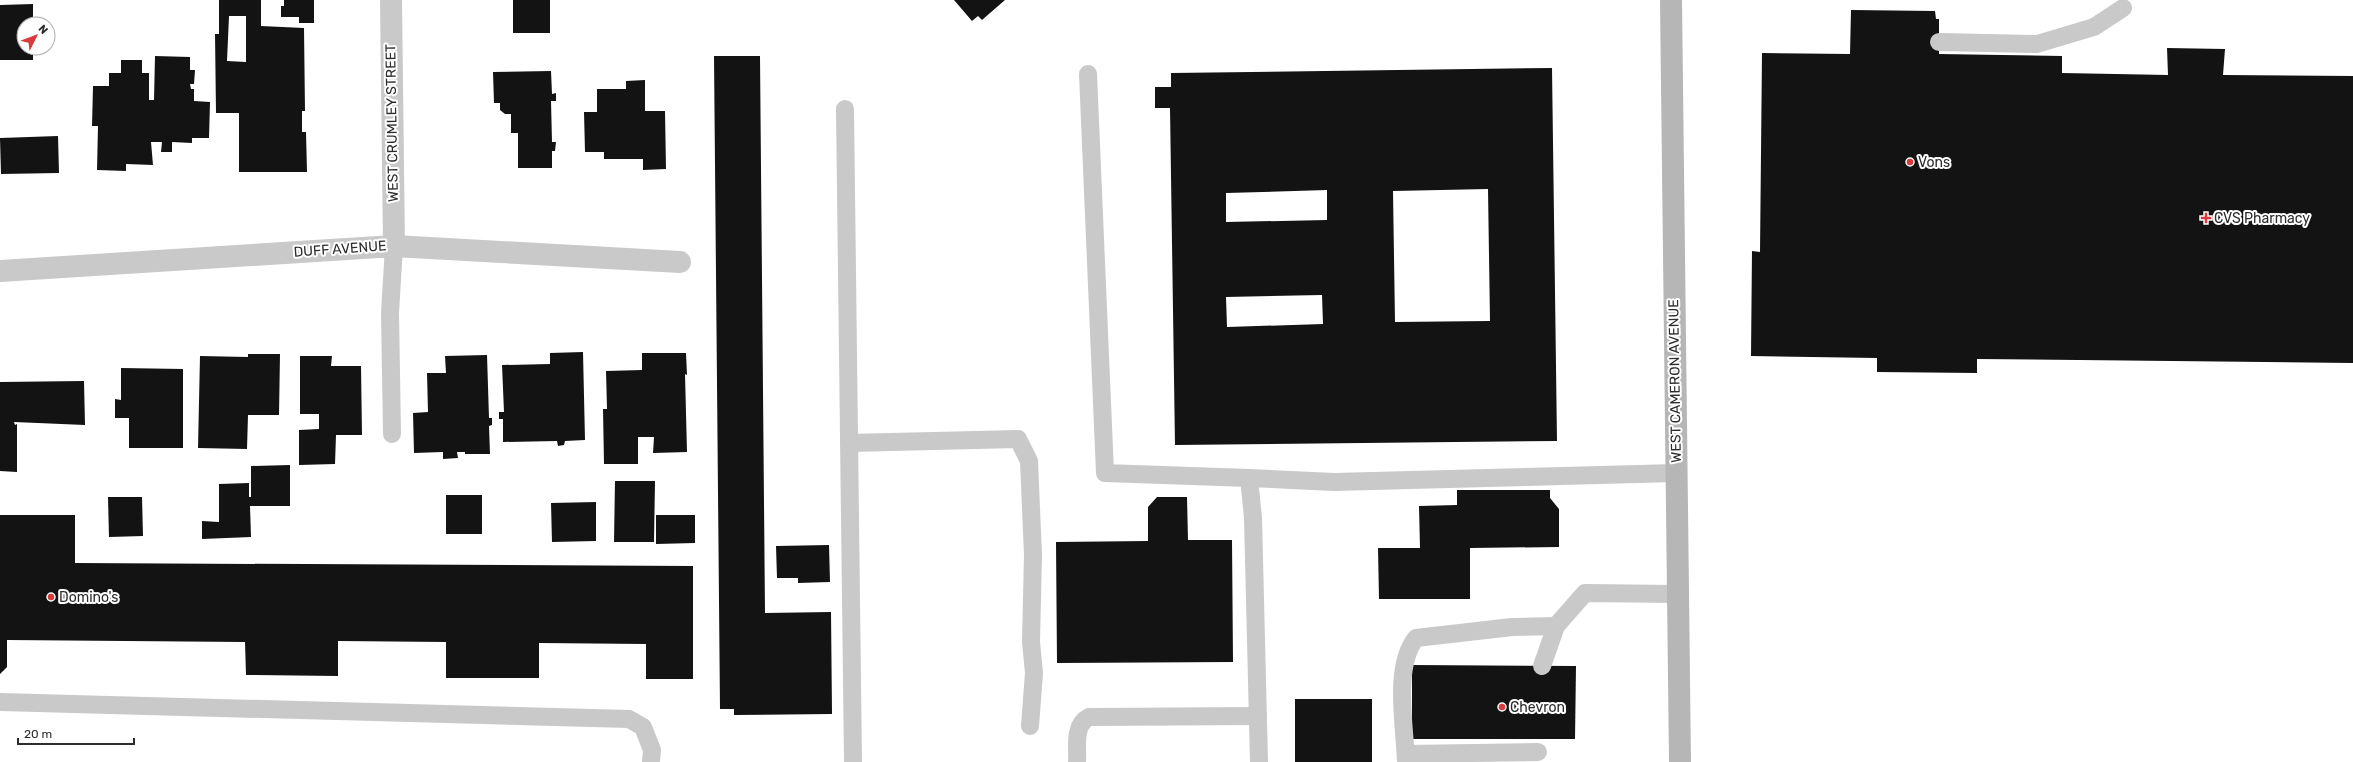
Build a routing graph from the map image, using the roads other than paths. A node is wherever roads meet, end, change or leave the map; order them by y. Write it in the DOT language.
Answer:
graph roads {
  1 [pos="390,0"];
  2 [pos="1671,0"];
  3 [pos="2124,8"];
  4 [pos="1939,42"];
  5 [pos="1088,74"];
  6 [pos="844,109"];
  7 [pos="394,246"];
  8 [pos="680,262"];
  9 [pos="0,271"];
  10 [pos="392,434"];
  11 [pos="849,443"];
  12 [pos="1676,473"];
  13 [pos="1249,478"];
  14 [pos="1677,594"];
  15 [pos="1556,626"];
  16 [pos="1542,666"];
  17 [pos="0,702"];
  18 [pos="1258,716"];
  19 [pos="1030,726"];
  20 [pos="1538,751"];
  21 [pos="1406,758"];
  22 [pos="651,762"];
  23 [pos="853,762"];
  24 [pos="1078,762"];
  25 [pos="1259,762"];
  26 [pos="1680,762"];
  1 -- 7 [label="street, WEST CRUMLEY STREET"];
  2 -- 12 [label="street, WEST CAMERON AVENUE"];
  3 -- 4 [label="lane"];
  5 -- 13 [label="lane"];
  6 -- 11 [label="lane"];
  7 -- 8 [label="street, DUFF AVENUE"];
  7 -- 9 [label="street, DUFF AVENUE"];
  7 -- 10 [label="lane"];
  11 -- 19 [label="lane"];
  11 -- 23 [label="lane"];
  12 -- 13 [label="lane"];
  12 -- 14 [label="street, WEST CAMERON AVENUE"];
  13 -- 18 [label="lane"];
  14 -- 15 [label="lane"];
  14 -- 26 [label="street, WEST CAMERON AVENUE"];
  15 -- 16 [label="lane"];
  15 -- 21 [label="lane"];
  17 -- 22 [label="lane"];
  18 -- 24 [label="lane"];
  18 -- 25 [label="lane"];
  20 -- 21 [label="lane"];
}
